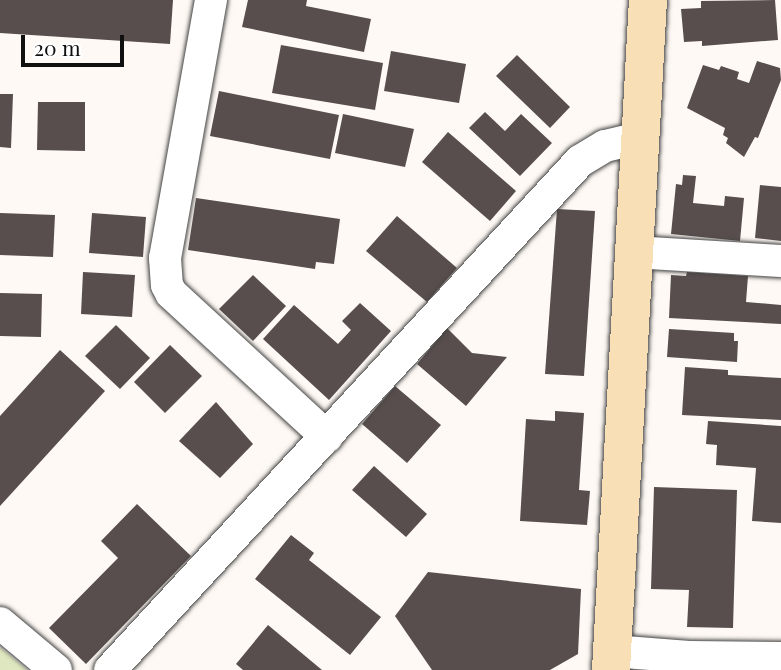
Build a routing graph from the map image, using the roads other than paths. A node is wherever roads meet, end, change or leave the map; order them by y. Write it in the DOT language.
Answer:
graph roads {
  1 [pos="211,0"];
  2 [pos="648,0"];
  3 [pos="640,138"];
  4 [pos="633,252"];
  5 [pos="781,261"];
  6 [pos="327,438"];
  7 [pos="0,623"];
  8 [pos="781,657"];
  9 [pos="611,661"];
  10 [pos="56,670"];
  11 [pos="110,670"];
  1 -- 6 [label="street"];
  2 -- 3 [label="street"];
  3 -- 4 [label="street"];
  3 -- 6 [label="street"];
  4 -- 5 [label="street"];
  4 -- 9 [label="street"];
  6 -- 11 [label="street"];
  7 -- 10 [label="street"];
  8 -- 9 [label="street"];
}
